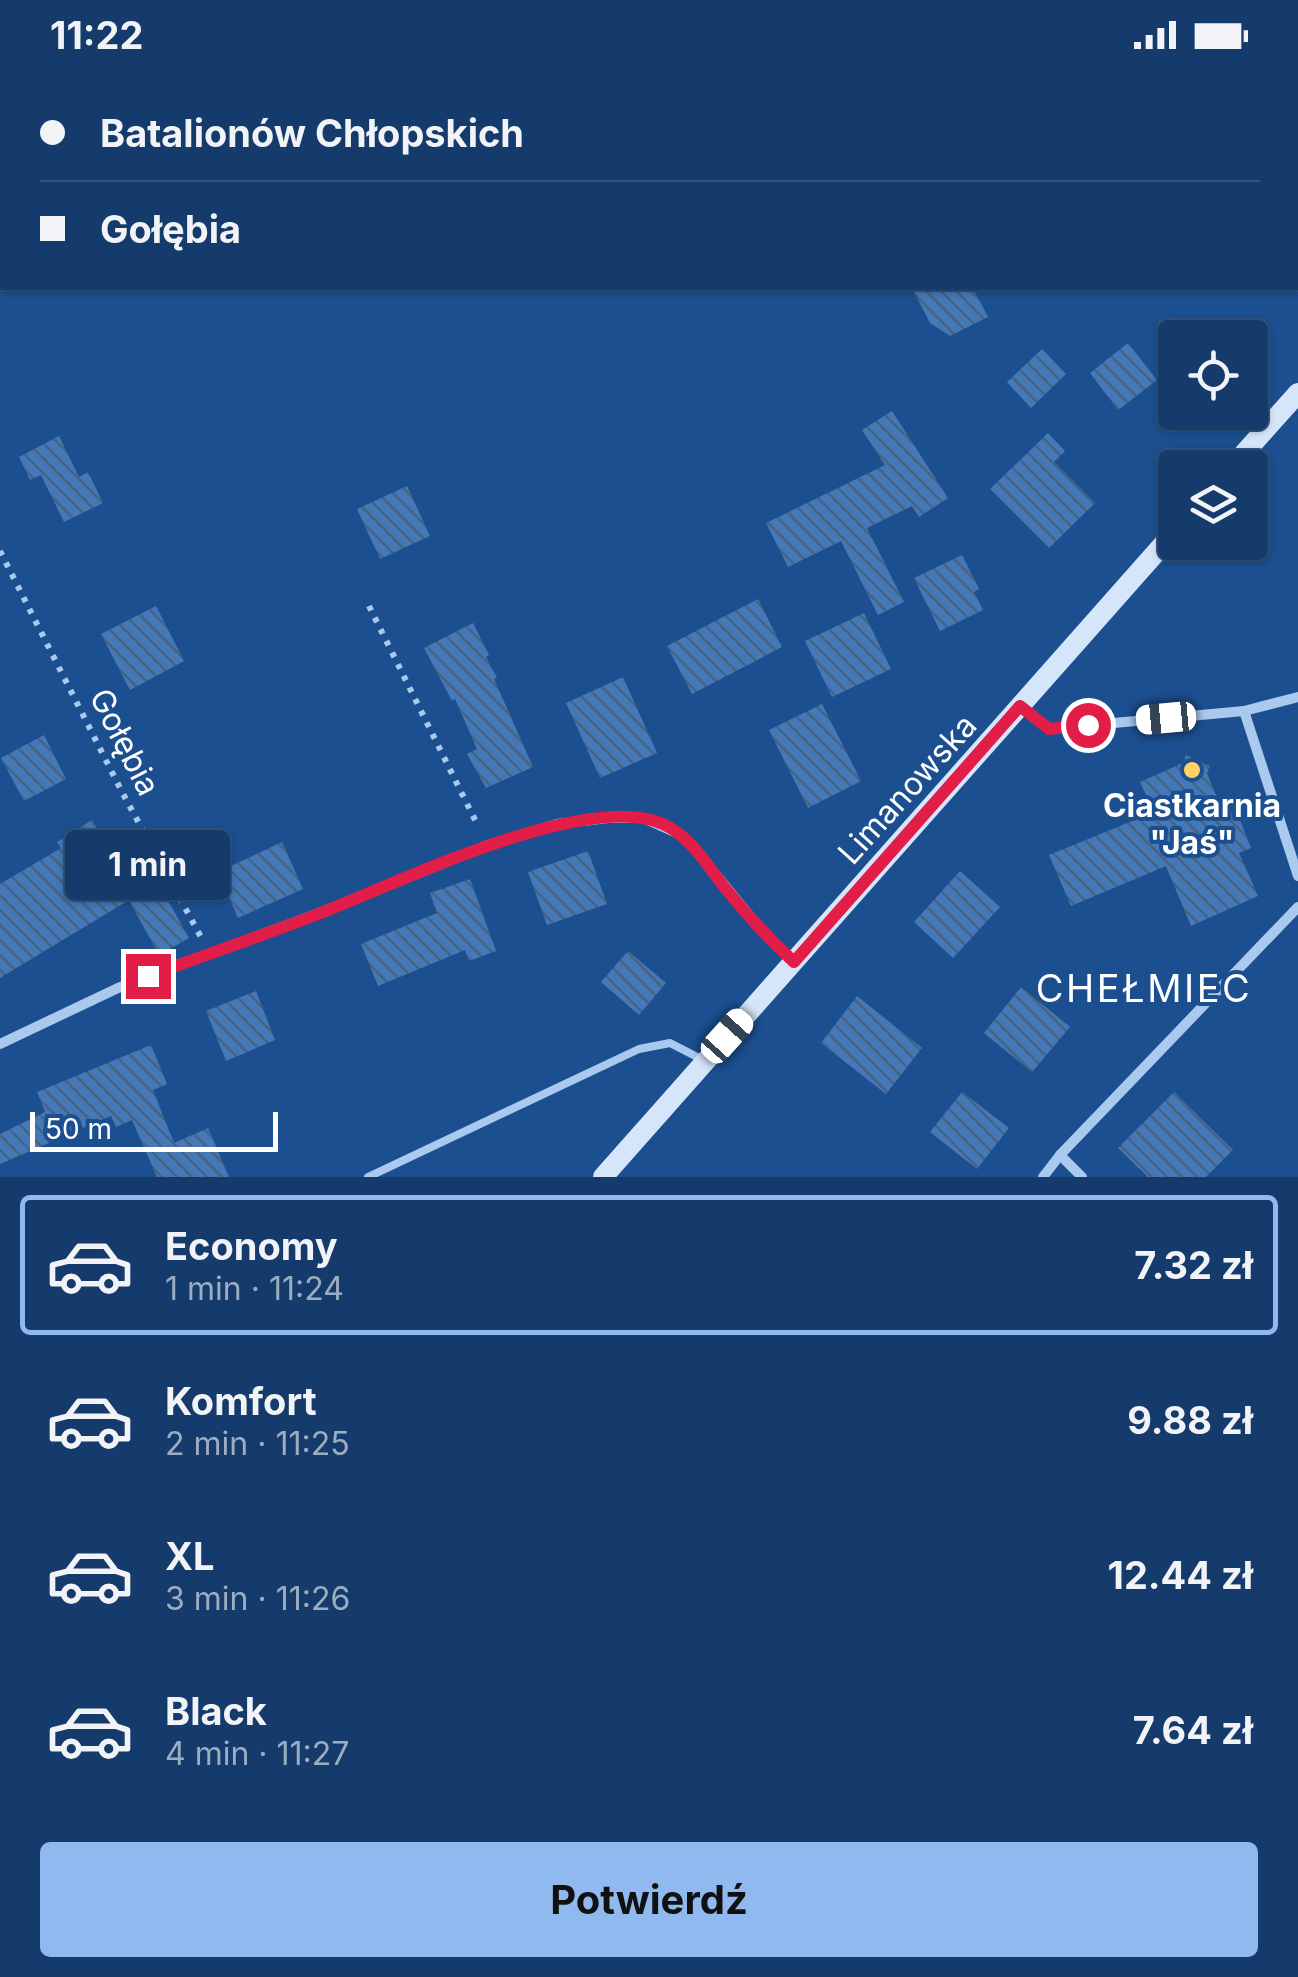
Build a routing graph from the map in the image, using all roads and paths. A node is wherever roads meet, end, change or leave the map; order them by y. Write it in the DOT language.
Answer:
graph roads {
  1 [pos="1298,393"];
  2 [pos="1247,450"];
  3 [pos="0,550"];
  4 [pos="1158,550"];
  5 [pos="369,606"];
  6 [pos="1298,696"];
  7 [pos="1020,706"];
  8 [pos="1244,711"];
  9 [pos="488,845"];
  10 [pos="1298,876"];
  11 [pos="1298,907"];
  12 [pos="210,954"];
  13 [pos="794,962"];
  14 [pos="0,1044"];
  15 [pos="705,1061"];
  16 [pos="1060,1154"];
  17 [pos="368,1177"];
  18 [pos="602,1177"];
  19 [pos="1043,1177"];
  20 [pos="1082,1177"];
  1 -- 2 [label="main road"];
  3 -- 12 [label="path, Gołębia"];
  4 -- 7 [label="main road, Limanowska"];
  5 -- 9 [label="path"];
  6 -- 8 [label="street"];
  7 -- 8 [label="street"];
  7 -- 13 [label="main road, Limanowska"];
  8 -- 10 [label="street"];
  9 -- 12 [label="street"];
  9 -- 13 [label="street"];
  11 -- 16 [label="street"];
  12 -- 14 [label="street"];
  13 -- 15 [label="main road, Limanowska"];
  15 -- 17 [label="lane"];
  15 -- 18 [label="main road, Limanowska"];
  16 -- 19 [label="street"];
  16 -- 20 [label="street"];
}
